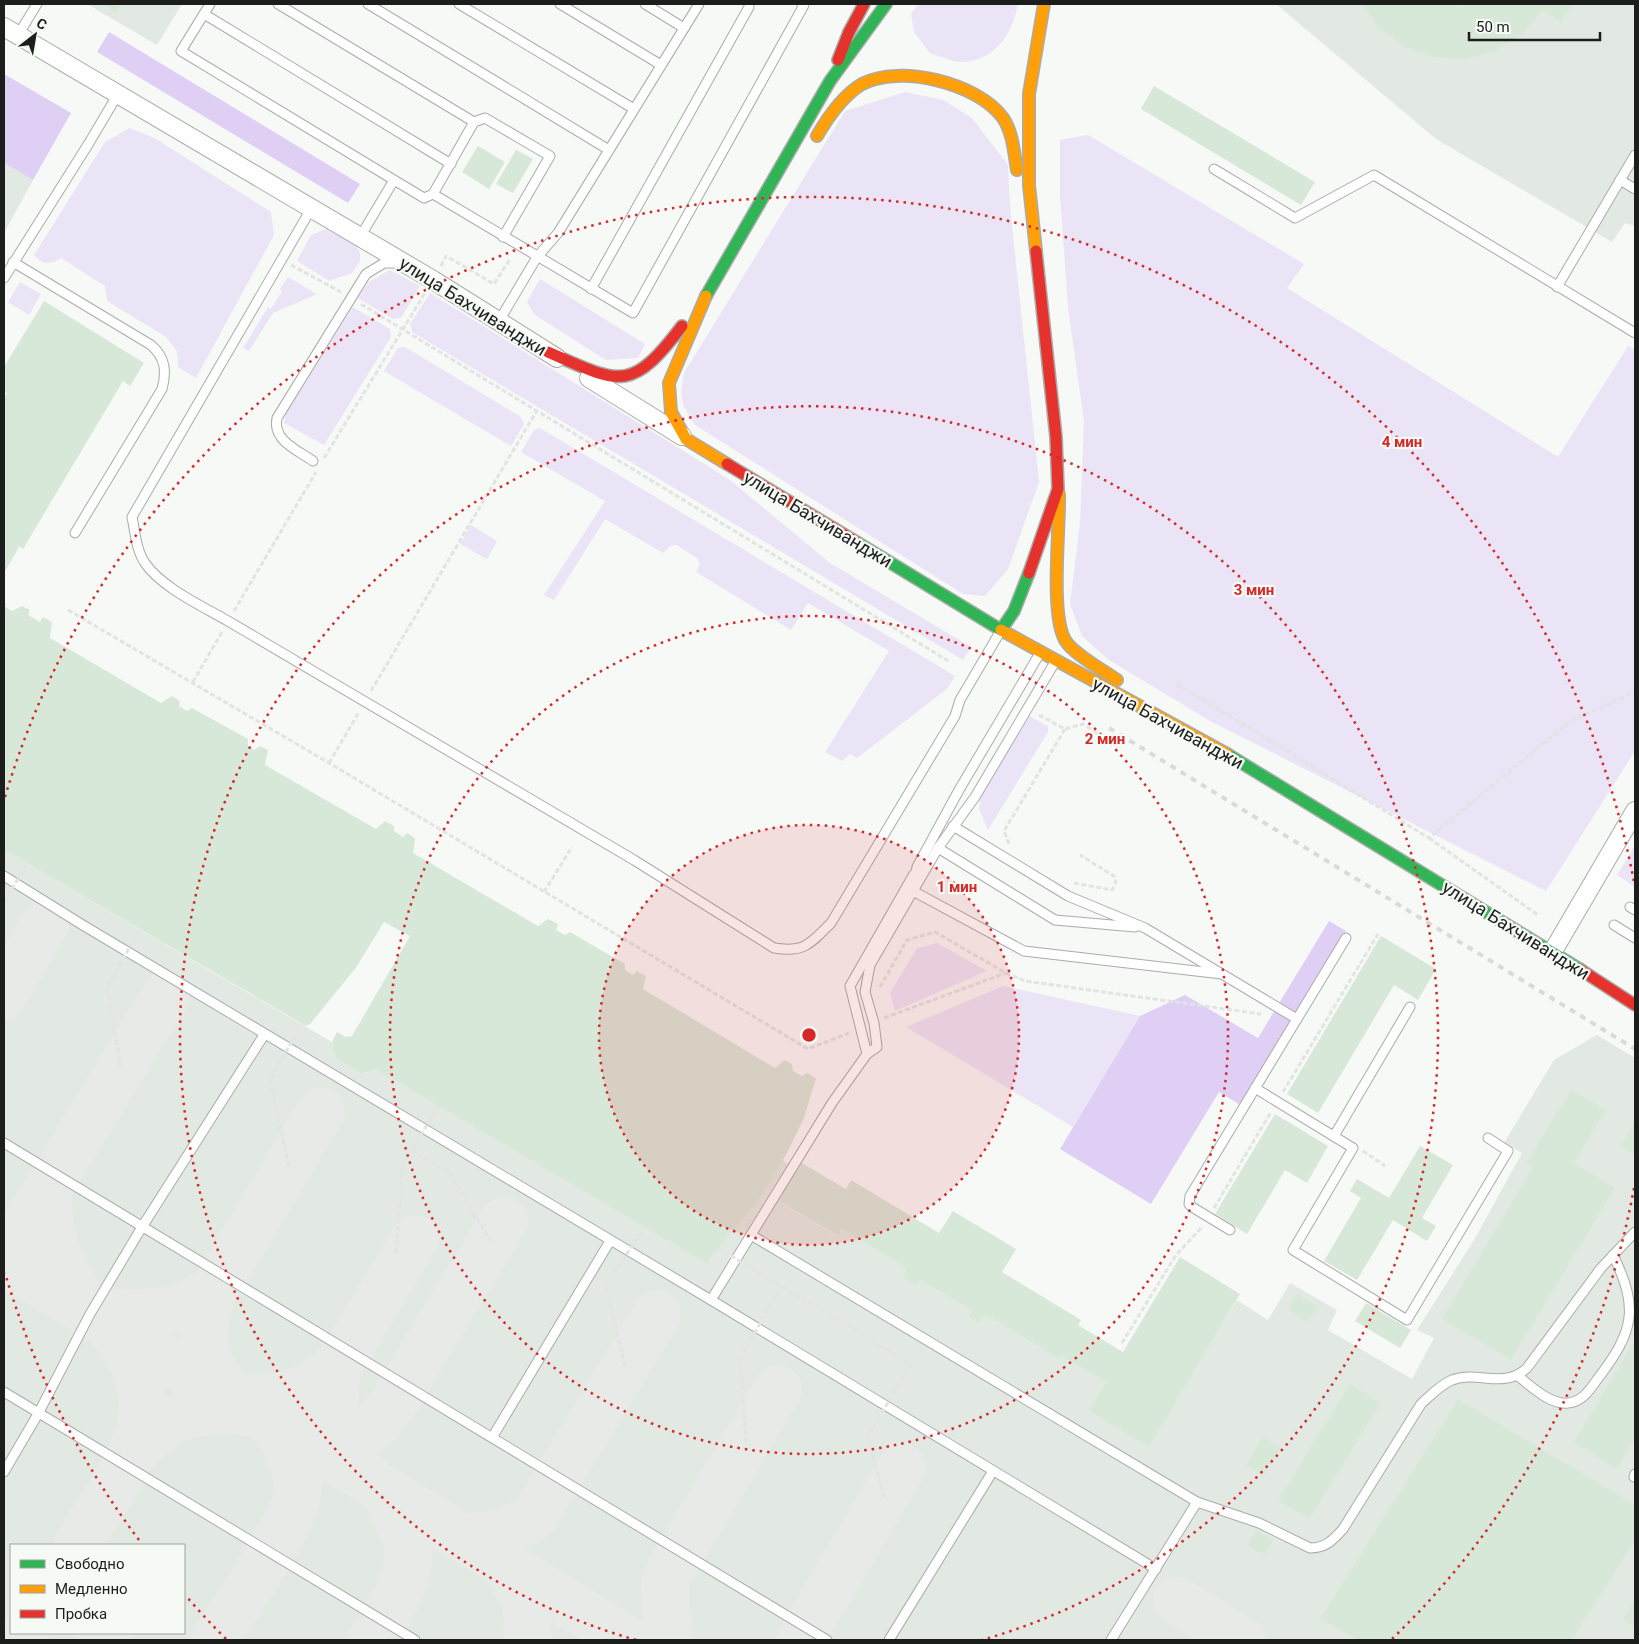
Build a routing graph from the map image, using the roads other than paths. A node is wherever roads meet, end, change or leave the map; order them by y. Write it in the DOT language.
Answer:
graph roads {
  1 [pos="37,4"];
  2 [pos="210,4"];
  3 [pos="278,4"];
  4 [pos="368,4"];
  5 [pos="460,4"];
  6 [pos="560,4"];
  7 [pos="645,4"];
  8 [pos="699,4"];
  9 [pos="804,4"];
  10 [pos="864,4"];
  11 [pos="886,4"];
  12 [pos="1044,4"];
  13 [pos="749,7"];
  14 [pos="204,14"];
  15 [pos="684,28"];
  16 [pos="11,31"];
  17 [pos="661,66"];
  18 [pos="830,81"];
  19 [pos="118,94"];
  20 [pos="634,109"];
  21 [pos="474,122"];
  22 [pos="811,145"];
  23 [pos="609,150"];
  24 [pos="1635,155"];
  25 [pos="452,164"];
  26 [pos="1214,169"];
  27 [pos="791,172"];
  28 [pos="394,180"];
  29 [pos="1620,180"];
  30 [pos="1635,188"];
  31 [pos="433,194"];
  32 [pos="759,204"];
  33 [pos="311,209"];
  34 [pos="360,236"];
  35 [pos="503,237"];
  36 [pos="537,257"];
  37 [pos="13,262"];
  38 [pos="405,265"];
  39 [pos="4,278"];
  40 [pos="1557,287"];
  41 [pos="590,289"];
  42 [pos="1041,291"];
  43 [pos="707,293"];
  44 [pos="499,321"];
  45 [pos="1635,332"];
  46 [pos="548,352"];
  47 [pos="686,438"];
  48 [pos="313,461"];
  49 [pos="1058,489"];
  50 [pos="75,533"];
  51 [pos="1001,630"];
  52 [pos="1065,641"];
  53 [pos="1040,653"];
  54 [pos="1055,661"];
  55 [pos="1190,732"];
  56 [pos="1635,811"];
  57 [pos="952,826"];
  58 [pos="938,848"];
  59 [pos="918,867"];
  60 [pos="4,876"];
  61 [pos="913,890"];
  62 [pos="1614,925"];
  63 [pos="1145,928"];
  64 [pos="1346,938"];
  65 [pos="1635,938"];
  66 [pos="1552,951"];
  67 [pos="1222,974"];
  68 [pos="1635,1005"];
  69 [pos="1410,1007"];
  70 [pos="1297,1019"];
  71 [pos="264,1035"];
  72 [pos="867,1054"];
  73 [pos="1255,1088"];
  74 [pos="1334,1136"];
  75 [pos="1488,1138"];
  76 [pos="4,1142"];
  77 [pos="142,1227"];
  78 [pos="1230,1230"];
  79 [pos="1635,1232"];
  80 [pos="751,1235"];
  81 [pos="610,1241"];
  82 [pos="1613,1255"];
  83 [pos="711,1300"];
  84 [pos="1518,1376"];
  85 [pos="4,1392"];
  86 [pos="38,1414"];
  87 [pos="493,1436"];
  88 [pos="993,1470"];
  89 [pos="4,1472"];
  90 [pos="1197,1502"];
  91 [pos="1156,1569"];
  92 [pos="415,1640"];
  93 [pos="827,1640"];
  94 [pos="889,1640"];
  95 [pos="1111,1640"];
  1 -- 16 [label="lane"];
  2 -- 14 [label="lane"];
  3 -- 21 [label="lane"];
  4 -- 23 [label="lane"];
  5 -- 20 [label="lane"];
  6 -- 17 [label="lane"];
  7 -- 15 [label="lane"];
  8 -- 15 [label="lane"];
  9 -- 41 [label="lane"];
  10 -- 18 [label="main road"];
  11 -- 18 [label="main road"];
  12 -- 42 [label="main road"];
  13 -- 41 [label="lane"];
  14 -- 25 [label="lane"];
  14 -- 28 [label="lane"];
  15 -- 17 [label="lane"];
  16 -- 19 [label="street, улица Бахчиванджи"];
  17 -- 20 [label="lane"];
  18 -- 32 [label="main road"];
  19 -- 33 [label="street, улица Бахчиванджи"];
  19 -- 37 [label="lane"];
  20 -- 23 [label="lane"];
  21 -- 25 [label="lane"];
  21 -- 35 [label="lane"];
  22 -- 42 [label="main road"];
  23 -- 36 [label="lane"];
  24 -- 29 [label="lane"];
  25 -- 31 [label="lane"];
  26 -- 40 [label="lane"];
  27 -- 32 [label="main road"];
  28 -- 31 [label="lane"];
  28 -- 34 [label="lane"];
  29 -- 30 [label="lane"];
  29 -- 40 [label="lane"];
  31 -- 35 [label="lane"];
  32 -- 43 [label="main road"];
  33 -- 34 [label="street, улица Бахчиванджи"];
  33 -- 51 [label="lane"];
  34 -- 38 [label="street, улица Бахчиванджи"];
  35 -- 36 [label="lane"];
  36 -- 41 [label="lane"];
  36 -- 44 [label="lane"];
  37 -- 39 [label="lane"];
  37 -- 50 [label="lane"];
  38 -- 44 [label="street, улица Бахчиванджи"];
  38 -- 48 [label="lane"];
  40 -- 45 [label="lane"];
  42 -- 49 [label="main road"];
  43 -- 46 [label="main road"];
  43 -- 47 [label="main road"];
  44 -- 46 [label="street, улица Бахчиванджи"];
  46 -- 47 [label="street, улица Бахчиванджи"];
  47 -- 51 [label="main road, улица Бахчиванджи"];
  49 -- 51 [label="main road"];
  49 -- 52 [label="main road"];
  51 -- 53 [label="main road, улица Бахчиванджи"];
  52 -- 54 [label="lane"];
  52 -- 55 [label="main road"];
  53 -- 54 [label="main road, улица Бахчиванджи"];
  53 -- 59 [label="lane"];
  54 -- 55 [label="main road, улица Бахчиванджи"];
  54 -- 57 [label="lane"];
  55 -- 66 [label="main road, улица Бахчиванджи"];
  56 -- 66 [label="street"];
  57 -- 58 [label="lane"];
  57 -- 63 [label="lane"];
  58 -- 61 [label="lane"];
  58 -- 63 [label="lane"];
  59 -- 61 [label="lane"];
  59 -- 72 [label="lane"];
  60 -- 71 [label="lane"];
  61 -- 67 [label="lane"];
  61 -- 72 [label="lane"];
  62 -- 65 [label="lane"];
  63 -- 67 [label="lane"];
  64 -- 70 [label="lane"];
  66 -- 68 [label="main road, улица Бахчиванджи"];
  67 -- 70 [label="lane"];
  69 -- 74 [label="lane"];
  70 -- 73 [label="lane"];
  71 -- 77 [label="lane"];
  71 -- 81 [label="lane"];
  72 -- 80 [label="lane"];
  73 -- 74 [label="lane"];
  73 -- 78 [label="lane"];
  74 -- 75 [label="lane"];
  76 -- 77 [label="lane"];
  77 -- 86 [label="lane"];
  77 -- 87 [label="lane"];
  79 -- 82 [label="lane"];
  80 -- 83 [label="lane"];
  80 -- 90 [label="lane"];
  81 -- 83 [label="lane"];
  81 -- 87 [label="lane"];
  82 -- 84 [label="lane"];
  82 -- 84 [label="lane"];
  83 -- 88 [label="lane"];
  84 -- 90 [label="lane"];
  85 -- 86 [label="lane"];
  86 -- 89 [label="lane"];
  86 -- 92 [label="lane"];
  87 -- 93 [label="lane"];
  88 -- 91 [label="lane"];
  88 -- 94 [label="lane"];
  90 -- 91 [label="lane"];
  91 -- 95 [label="lane"];
}
